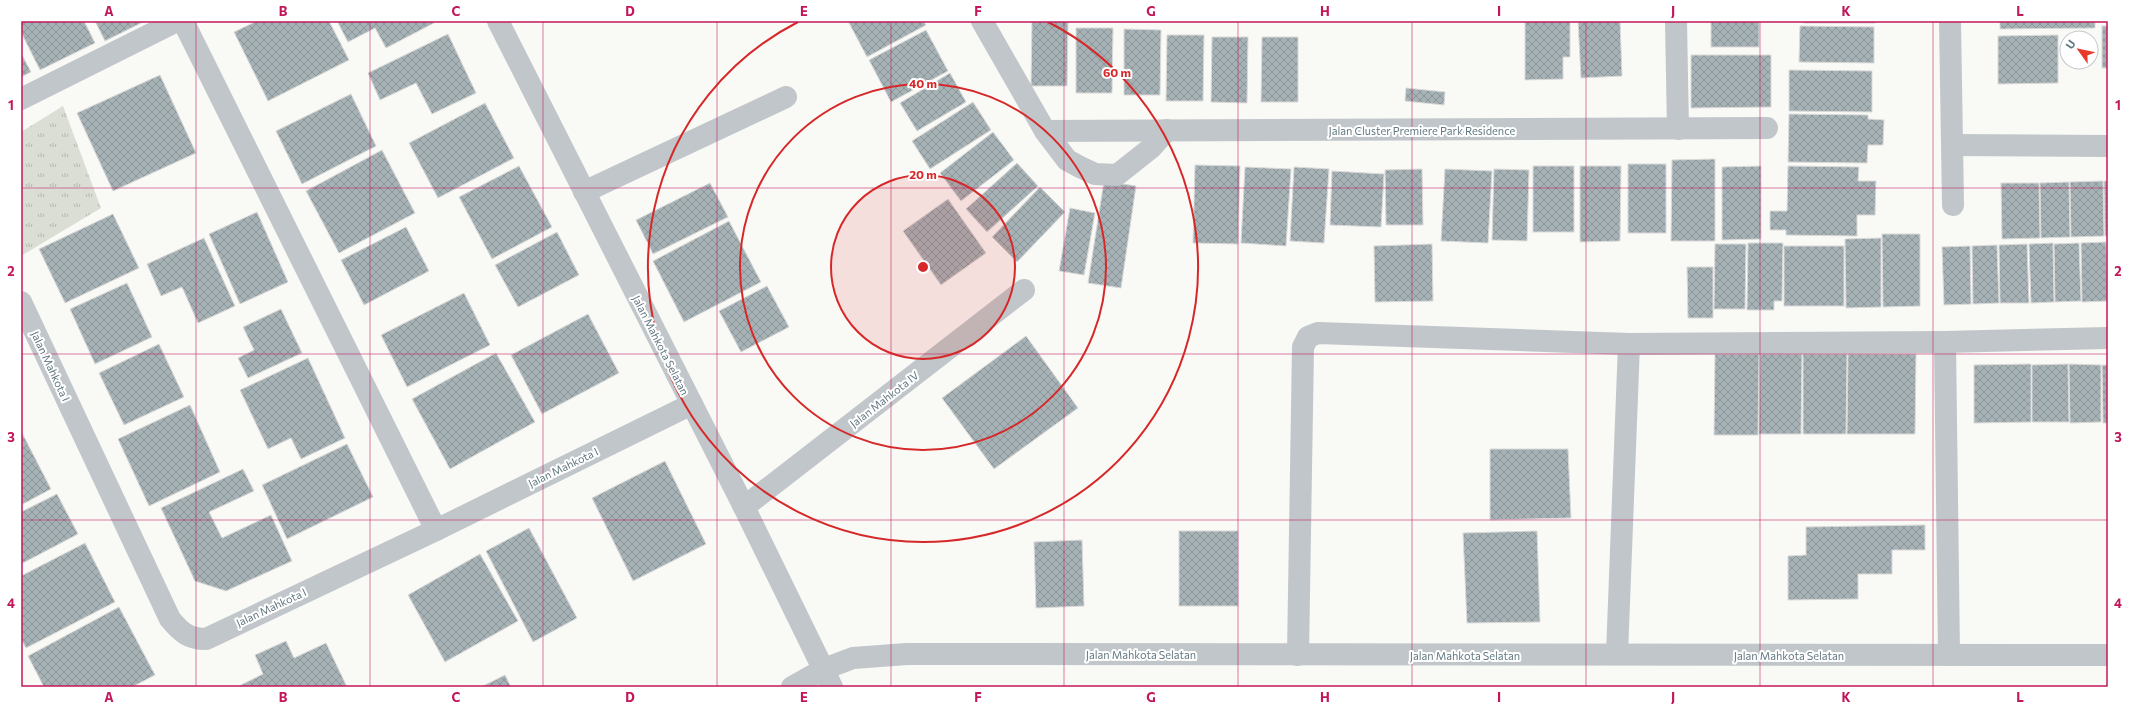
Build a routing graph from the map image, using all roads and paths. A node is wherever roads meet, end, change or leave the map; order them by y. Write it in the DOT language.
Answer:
graph roads {
  1 [pos="177,21"];
  2 [pos="183,21"];
  3 [pos="498,21"];
  4 [pos="982,21"];
  5 [pos="1676,21"];
  6 [pos="1950,21"];
  7 [pos="786,97"];
  8 [pos="21,99"];
  9 [pos="1767,128"];
  10 [pos="1678,129"];
  11 [pos="1167,130"];
  12 [pos="1046,131"];
  13 [pos="1953,145"];
  14 [pos="2108,146"];
  15 [pos="584,192"];
  16 [pos="1953,205"];
  17 [pos="1024,290"];
  18 [pos="21,302"];
  19 [pos="2108,338"];
  20 [pos="1944,342"];
  21 [pos="1629,344"];
  22 [pos="692,404"];
  23 [pos="744,507"];
  24 [pos="436,530"];
  25 [pos="1617,654"];
  26 [pos="1298,655"];
  27 [pos="1949,655"];
  28 [pos="2108,655"];
  29 [pos="828,678"];
  30 [pos="792,687"];
  1 -- 8 [label="street"];
  2 -- 24 [label="street"];
  3 -- 15 [label="street, Jalan Mahkota Selatan"];
  4 -- 12 [label="street"];
  5 -- 10 [label="street"];
  6 -- 13 [label="street"];
  7 -- 15 [label="street"];
  9 -- 10 [label="street, Jalan Cluster Premiere Park Residence"];
  10 -- 11 [label="street, Jalan Cluster Premiere Park Residence"];
  11 -- 12 [label="street, Jalan Cluster Premiere Park Residence"];
  11 -- 12 [label="street"];
  13 -- 14 [label="street"];
  13 -- 16 [label="street"];
  15 -- 22 [label="street, Jalan Mahkota Selatan"];
  17 -- 23 [label="street, Jalan Mahkota IV"];
  18 -- 24 [label="street, Jalan Mahkota I"];
  19 -- 20 [label="street"];
  20 -- 21 [label="street"];
  20 -- 27 [label="street"];
  21 -- 25 [label="street"];
  21 -- 26 [label="street"];
  22 -- 23 [label="street, Jalan Mahkota Selatan"];
  22 -- 24 [label="street, Jalan Mahkota I"];
  23 -- 29 [label="street, Jalan Mahkota Selatan"];
  25 -- 26 [label="street, Jalan Mahkota Selatan"];
  25 -- 27 [label="street, Jalan Mahkota Selatan"];
  26 -- 29 [label="street, Jalan Mahkota Selatan"];
  27 -- 28 [label="street, Jalan Mahkota Selatan"];
  29 -- 30 [label="street, Jalan Mahkota Selatan"];
}
